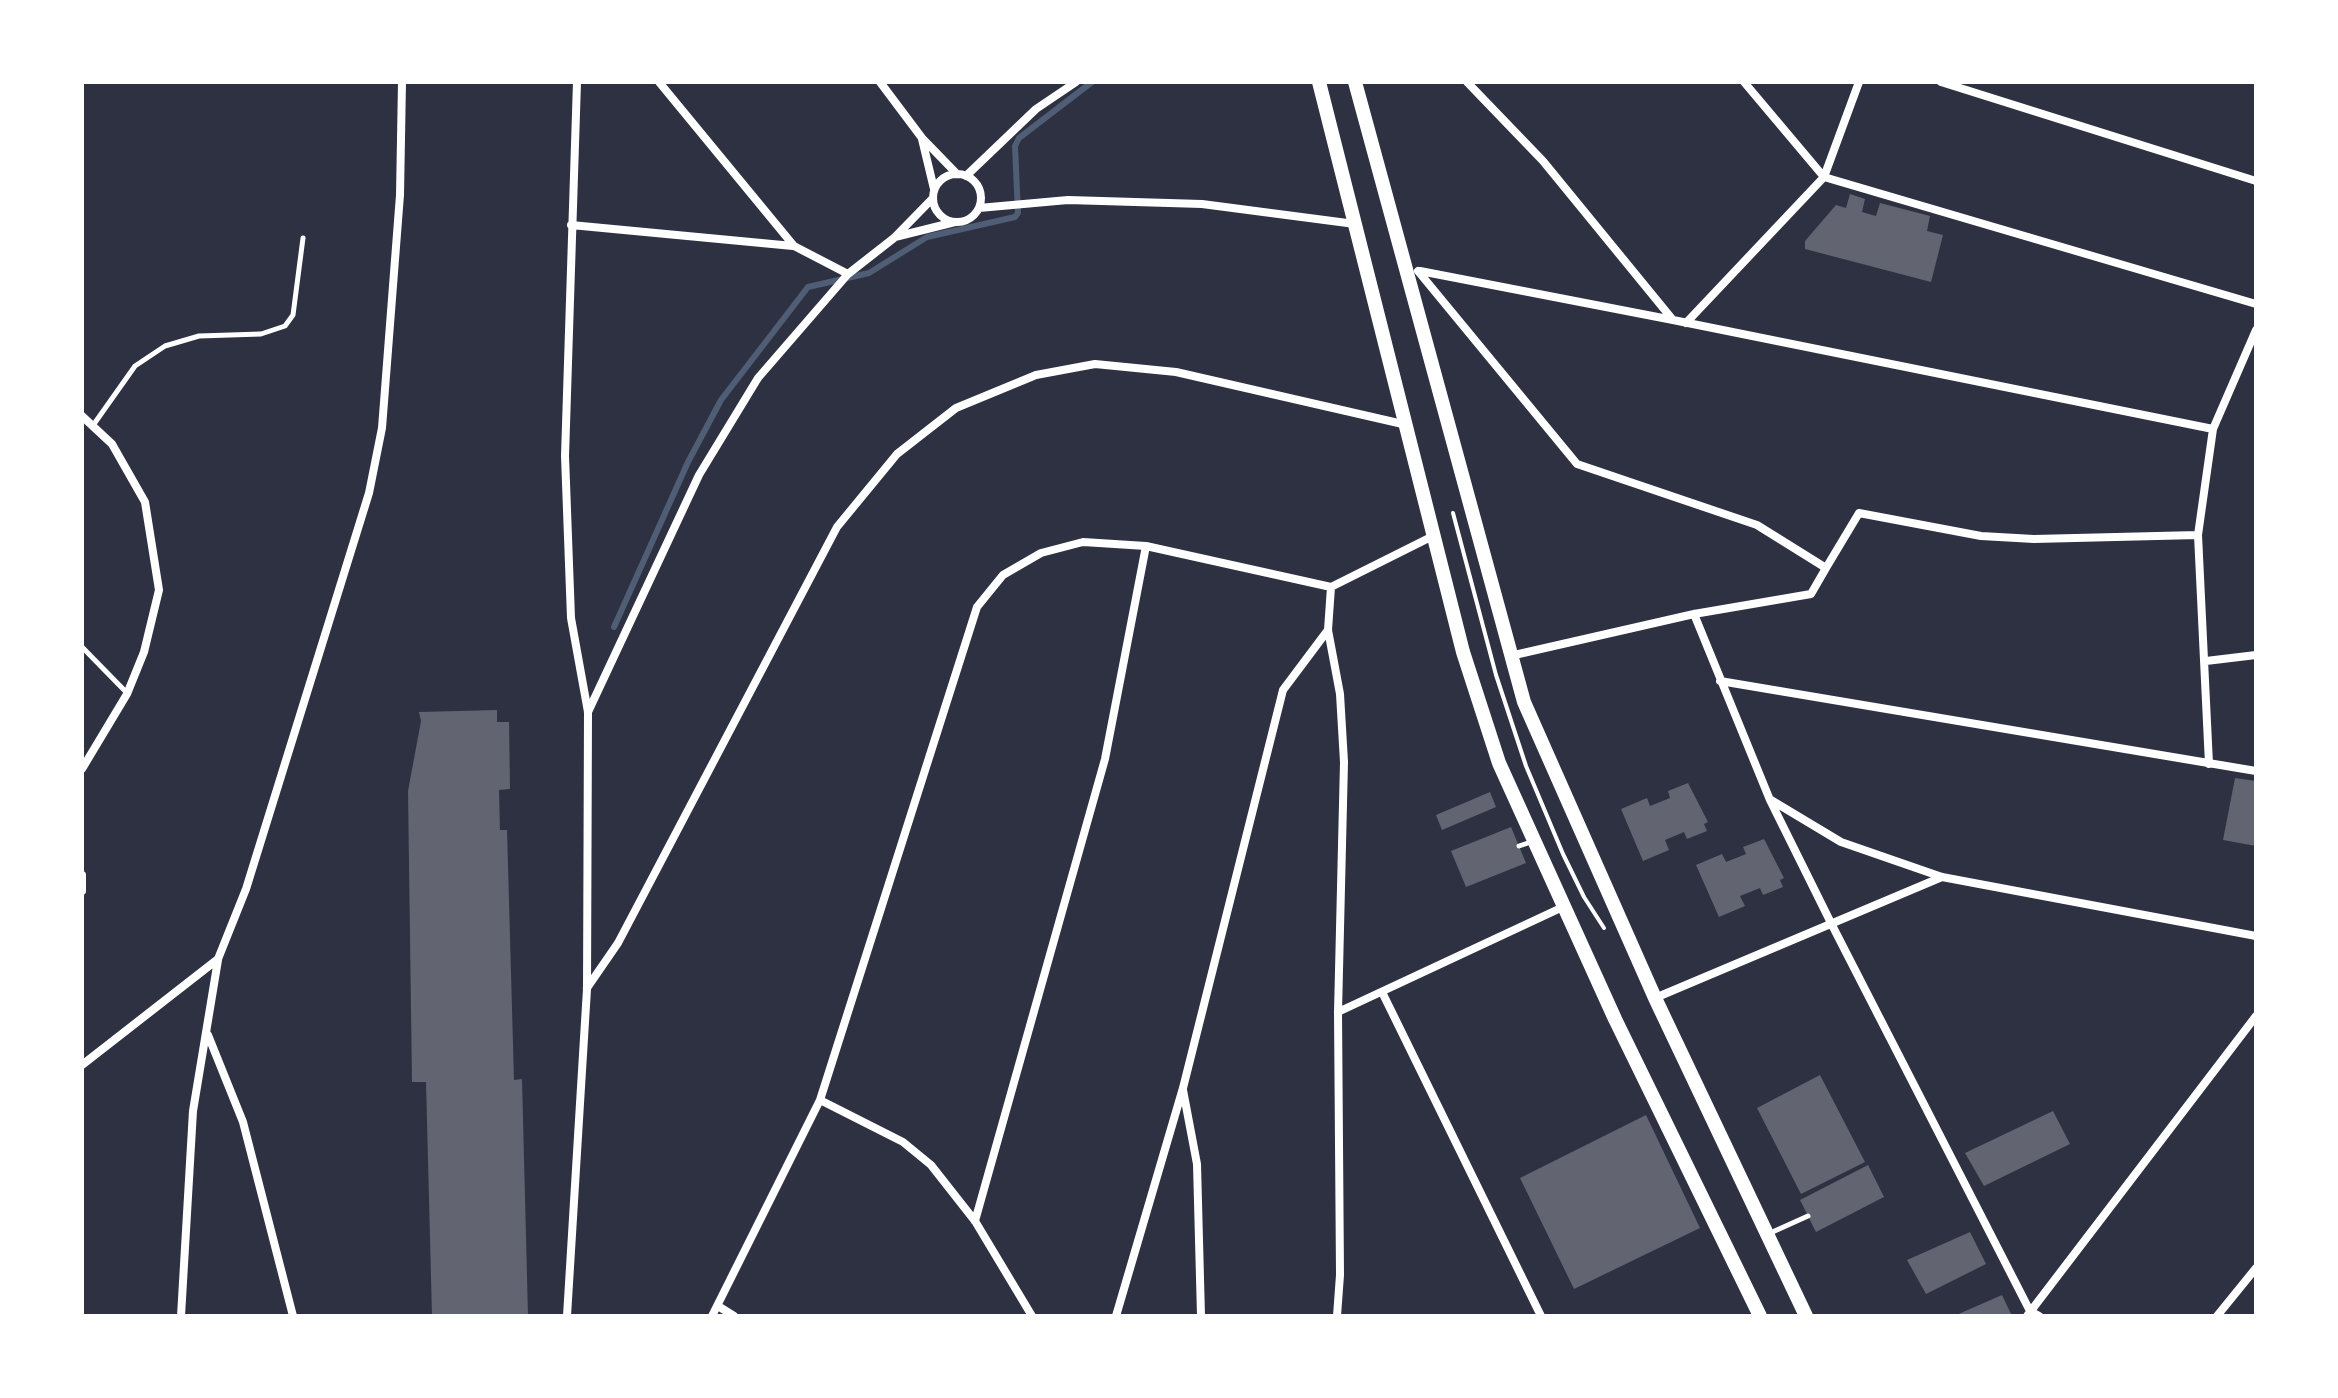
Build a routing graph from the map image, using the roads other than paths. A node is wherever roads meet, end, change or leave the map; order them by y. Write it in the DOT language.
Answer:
graph roads {
  1 [pos="402,82"];
  2 [pos="577,82"];
  3 [pos="659,82"];
  4 [pos="880,82"];
  5 [pos="1076,82"];
  6 [pos="1319,82"];
  7 [pos="1355,82"];
  8 [pos="1467,82"];
  9 [pos="1744,82"];
  10 [pos="1859,82"];
  11 [pos="1941,82"];
  12 [pos="922,138"];
  13 [pos="962,175"];
  14 [pos="1824,177"];
  15 [pos="2256,181"];
  16 [pos="934,193"];
  17 [pos="979,208"];
  18 [pos="956,222"];
  19 [pos="1355,224"];
  20 [pos="571,225"];
  21 [pos="303,238"];
  22 [pos="894,238"];
  23 [pos="794,246"];
  24 [pos="1413,270"];
  25 [pos="848,274"];
  26 [pos="2256,304"];
  27 [pos="1673,320"];
  28 [pos="1686,323"];
  29 [pos="2256,330"];
  30 [pos="82,416"];
  31 [pos="94,424"];
  32 [pos="1409,425"];
  33 [pos="2213,429"];
  34 [pos="1436,534"];
  35 [pos="2198,535"];
  36 [pos="1146,546"];
  37 [pos="1826,568"];
  38 [pos="1331,587"];
  39 [pos="1694,614"];
  40 [pos="1328,630"];
  41 [pos="82,647"];
  42 [pos="2256,655"];
  43 [pos="1510,656"];
  44 [pos="2206,661"];
  45 [pos="1720,681"];
  46 [pos="127,694"];
  47 [pos="588,712"];
  48 [pos="2209,764"];
  49 [pos="82,769"];
  50 [pos="2256,771"];
  51 [pos="1770,800"];
  52 [pos="82,875"];
  53 [pos="1942,877"];
  54 [pos="82,891"];
  55 [pos="1563,907"];
  56 [pos="1832,925"];
  57 [pos="2256,936"];
  58 [pos="218,959"];
  59 [pos="587,989"];
  60 [pos="1382,992"];
  61 [pos="1655,998"];
  62 [pos="1338,1012"];
  63 [pos="2256,1016"];
  64 [pos="208,1035"];
  65 [pos="82,1065"];
  66 [pos="1183,1088"];
  67 [pos="820,1100"];
  68 [pos="1808,1216"];
  69 [pos="975,1221"];
  70 [pos="1767,1235"];
  71 [pos="2256,1268"];
  72 [pos="718,1306"];
  73 [pos="2032,1314"];
  74 [pos="181,1316"];
  75 [pos="293,1316"];
  76 [pos="567,1316"];
  77 [pos="712,1316"];
  78 [pos="734,1316"];
  79 [pos="1032,1316"];
  80 [pos="1116,1316"];
  81 [pos="1201,1316"];
  82 [pos="1337,1316"];
  83 [pos="1541,1316"];
  84 [pos="1760,1316"];
  85 [pos="1806,1316"];
  86 [pos="2217,1316"];
  1 -- 58 [label="street"];
  2 -- 20 [label="street"];
  3 -- 23 [label="street"];
  4 -- 12 [label="street"];
  5 -- 13 [label="street"];
  6 -- 19 [label="main road"];
  7 -- 24 [label="main road"];
  8 -- 27 [label="street"];
  9 -- 14 [label="street"];
  10 -- 14 [label="street"];
  11 -- 15 [label="street"];
  12 -- 13 [label="street"];
  12 -- 16 [label="street"];
  13 -- 16 [label="street"];
  13 -- 17 [label="street"];
  14 -- 26 [label="street"];
  14 -- 28 [label="street"];
  16 -- 18 [label="street"];
  16 -- 22 [label="street"];
  17 -- 18 [label="street"];
  17 -- 19 [label="street"];
  18 -- 22 [label="street"];
  19 -- 32 [label="main road"];
  20 -- 23 [label="street"];
  20 -- 47 [label="street"];
  21 -- 31 [label="lane"];
  22 -- 25 [label="street"];
  23 -- 25 [label="street"];
  24 -- 27 [label="street"];
  24 -- 37 [label="street"];
  24 -- 43 [label="main road"];
  25 -- 47 [label="street"];
  27 -- 28 [label="street"];
  28 -- 33 [label="street"];
  29 -- 33 [label="street"];
  30 -- 31 [label="street"];
  31 -- 46 [label="street"];
  32 -- 34 [label="main road"];
  32 -- 59 [label="street"];
  33 -- 35 [label="street"];
  34 -- 38 [label="street"];
  34 -- 55 [label="main road"];
  35 -- 37 [label="street"];
  35 -- 44 [label="street"];
  36 -- 38 [label="street"];
  36 -- 67 [label="street"];
  36 -- 69 [label="street"];
  37 -- 39 [label="street"];
  38 -- 40 [label="street"];
  39 -- 43 [label="street"];
  39 -- 45 [label="street"];
  40 -- 62 [label="street"];
  40 -- 66 [label="street"];
  41 -- 46 [label="lane"];
  42 -- 44 [label="street"];
  43 -- 61 [label="main road"];
  44 -- 48 [label="street"];
  45 -- 48 [label="street"];
  45 -- 51 [label="street"];
  46 -- 49 [label="street"];
  47 -- 59 [label="street"];
  48 -- 50 [label="street"];
  51 -- 53 [label="street"];
  51 -- 56 [label="street"];
  52 -- 54 [label="street"];
  53 -- 56 [label="street"];
  53 -- 57 [label="street"];
  55 -- 60 [label="street"];
  55 -- 84 [label="main road"];
  56 -- 61 [label="street"];
  56 -- 73 [label="street"];
  58 -- 64 [label="street"];
  58 -- 65 [label="street"];
  59 -- 76 [label="street"];
  60 -- 62 [label="street"];
  60 -- 83 [label="street"];
  61 -- 70 [label="main road"];
  62 -- 82 [label="street"];
  63 -- 73 [label="street"];
  64 -- 74 [label="street"];
  64 -- 75 [label="street"];
  66 -- 80 [label="street"];
  66 -- 81 [label="street"];
  67 -- 69 [label="street"];
  67 -- 72 [label="street"];
  68 -- 70 [label="lane"];
  69 -- 79 [label="street"];
  70 -- 85 [label="main road"];
  71 -- 86 [label="street"];
  72 -- 77 [label="street"];
  72 -- 78 [label="street"];
}
